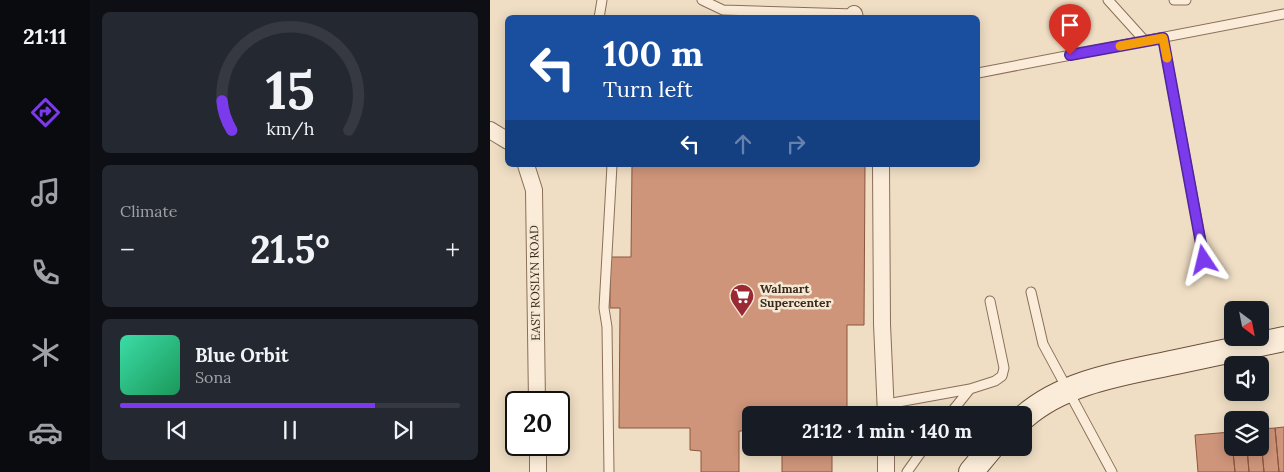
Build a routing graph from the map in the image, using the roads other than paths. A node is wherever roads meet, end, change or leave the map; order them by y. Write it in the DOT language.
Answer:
graph roads {
  1 [pos="602,0"];
  2 [pos="702,0"];
  3 [pos="1108,0"];
  4 [pos="1174,0"];
  5 [pos="1186,0"];
  6 [pos="1284,14"];
  7 [pos="600,15"];
  8 [pos="832,15"];
  9 [pos="1163,38"];
  10 [pos="1145,41"];
  11 [pos="980,73"];
  12 [pos="490,130"];
  13 [pos="505,139"];
  14 [pos="527,167"];
  15 [pos="612,167"];
  16 [pos="881,167"];
  17 [pos="1204,260"];
  18 [pos="1031,292"];
  19 [pos="990,300"];
  20 [pos="1284,339"];
  21 [pos="970,389"];
  22 [pos="537,391"];
  23 [pos="1068,391"];
  24 [pos="887,406"];
  25 [pos="903,406"];
  26 [pos="956,406"];
  27 [pos="1032,411"];
  28 [pos="538,456"];
  29 [pos="886,456"];
  30 [pos="918,456"];
  31 [pos="984,456"];
  32 [pos="538,472"];
  33 [pos="608,472"];
  34 [pos="886,472"];
  35 [pos="907,472"];
  36 [pos="971,472"];
  37 [pos="1112,472"];
  1 -- 7 [label="lane"];
  2 -- 8 [label="lane"];
  3 -- 10 [label="lane"];
  4 -- 5 [label="lane"];
  6 -- 9 [label="lane"];
  9 -- 10 [label="lane"];
  9 -- 17 [label="lane"];
  10 -- 11 [label="lane"];
  12 -- 13 [label="street"];
  14 -- 22 [label="street, EAST ROSLYN ROAD"];
  15 -- 33 [label="lane"];
  16 -- 24 [label="street"];
  18 -- 23 [label="lane"];
  19 -- 21 [label="lane"];
  20 -- 23 [label="main road"];
  21 -- 25 [label="lane"];
  21 -- 26 [label="lane"];
  23 -- 27 [label="main road"];
  23 -- 37 [label="lane"];
  28 -- 32 [label="street"];
  29 -- 34 [label="street"];
  30 -- 35 [label="lane"];
  31 -- 36 [label="main road"];
}
